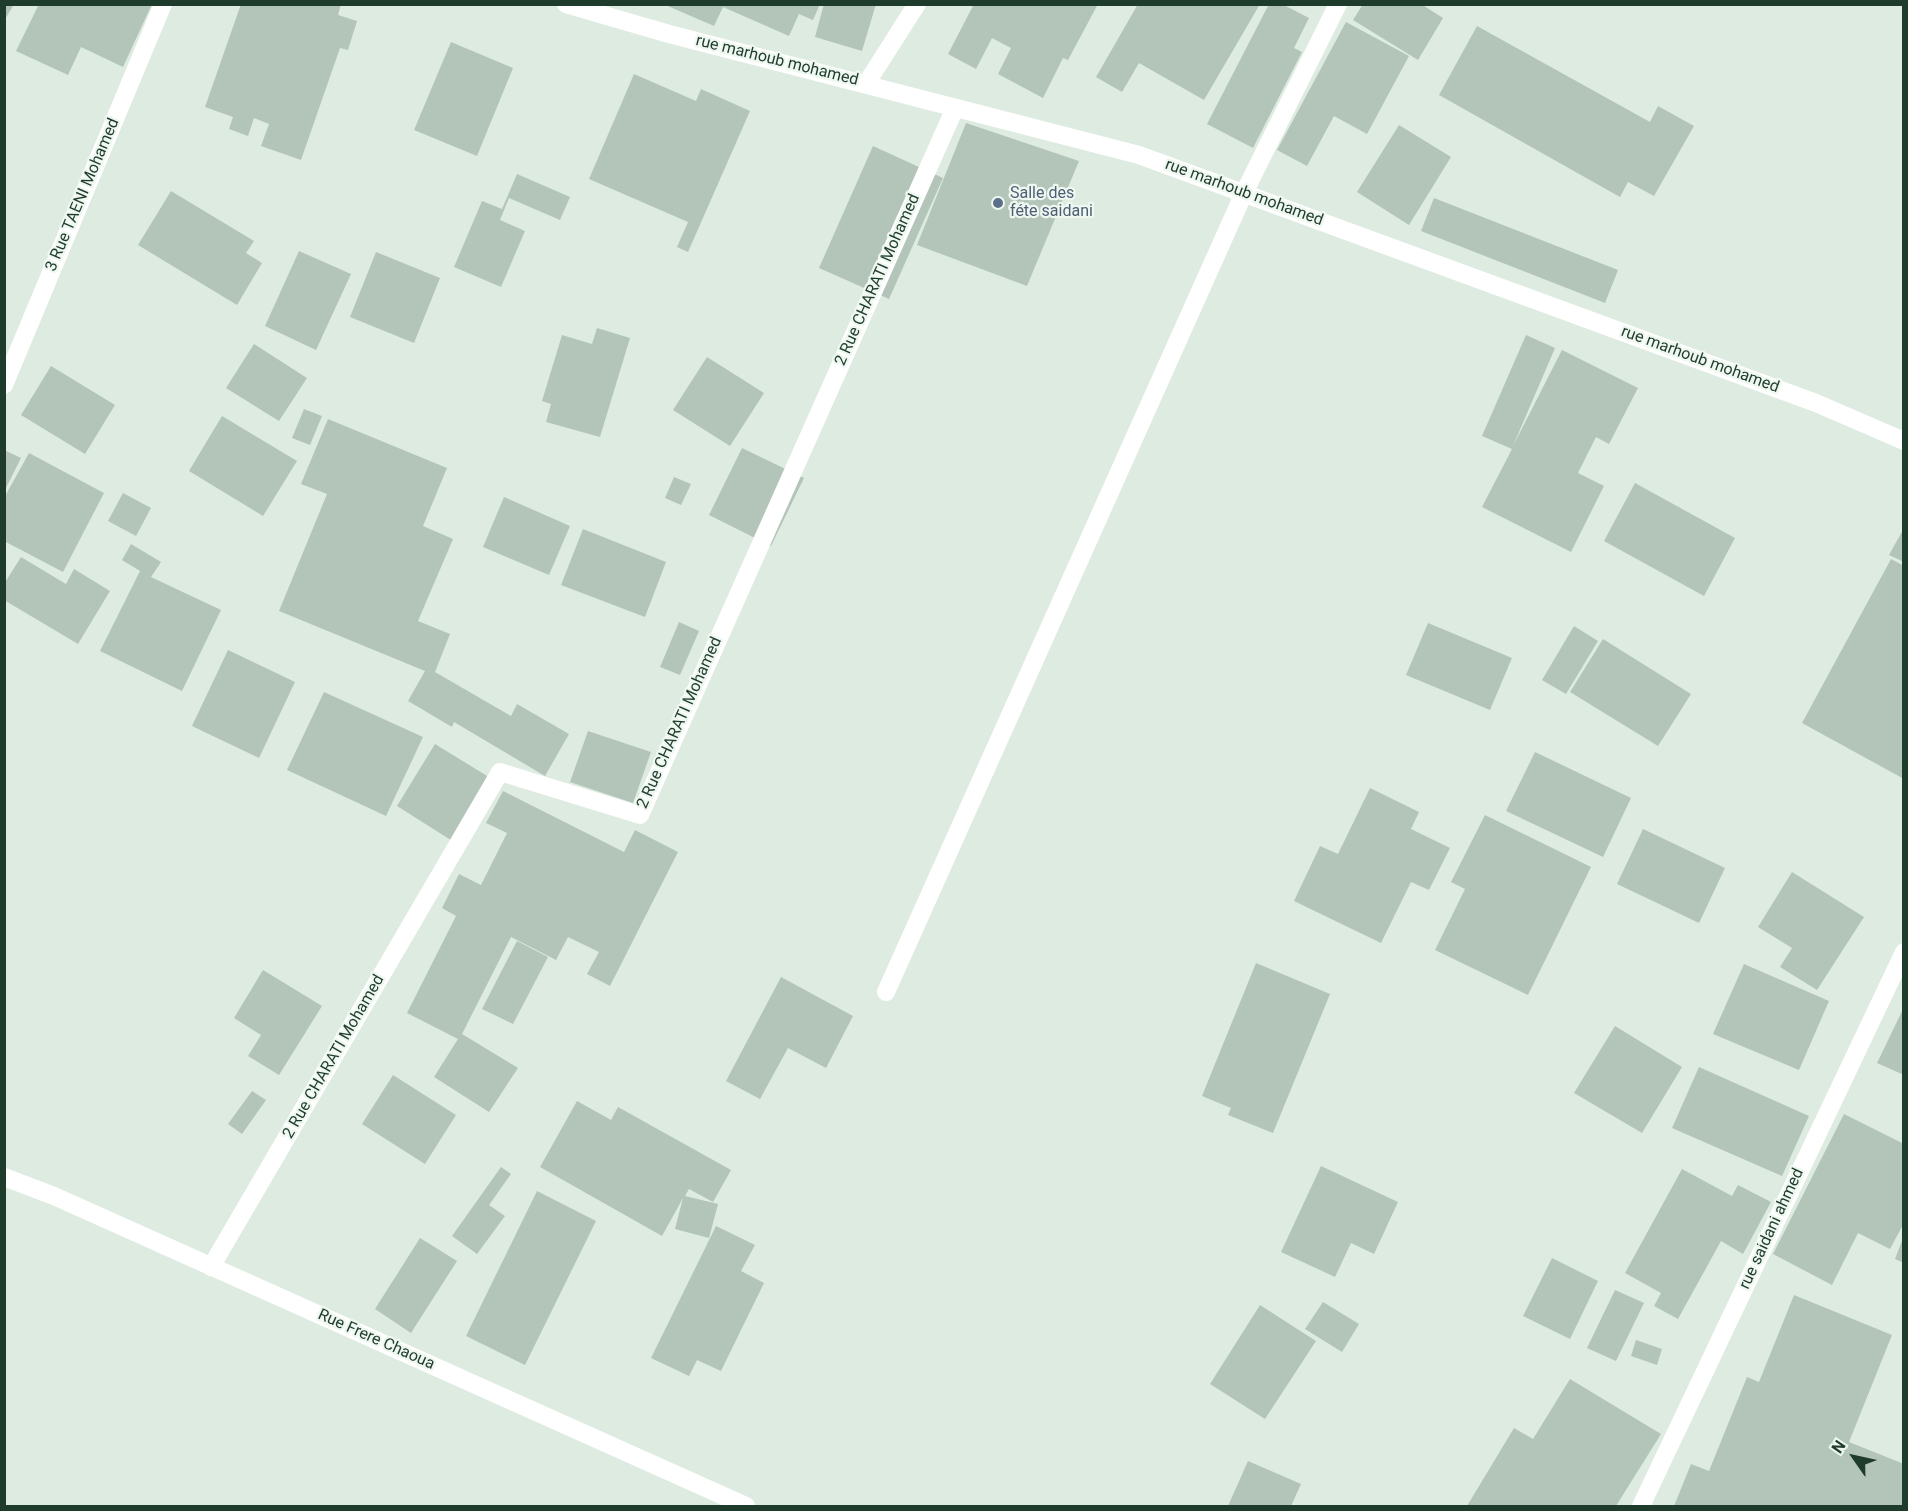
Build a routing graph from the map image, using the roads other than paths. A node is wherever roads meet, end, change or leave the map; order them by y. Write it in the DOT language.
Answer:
graph roads {
  1 [pos="163,4"];
  2 [pos="566,4"];
  3 [pos="917,4"];
  4 [pos="1338,4"];
  5 [pos="866,84"];
  6 [pos="955,108"];
  7 [pos="1244,194"];
  8 [pos="4,385"];
  9 [pos="1904,441"];
  10 [pos="1904,952"];
  11 [pos="886,992"];
  12 [pos="4,1177"];
  13 [pos="211,1266"];
  14 [pos="746,1506"];
  15 [pos="1641,1506"];
  1 -- 8 [label="street, 3 Rue TAENI Mohamed"];
  2 -- 5 [label="street, rue marhoub mohamed"];
  3 -- 5 [label="street"];
  4 -- 7 [label="street"];
  5 -- 6 [label="street, rue marhoub mohamed"];
  6 -- 7 [label="street, rue marhoub mohamed"];
  6 -- 13 [label="street, 2 Rue CHARATI Mohamed"];
  7 -- 9 [label="street, rue marhoub mohamed"];
  7 -- 11 [label="street"];
  10 -- 15 [label="street, rue saidani ahmed"];
  12 -- 13 [label="street, Rue Frere Chaoua"];
  13 -- 14 [label="street, Rue Frere Chaoua"];
}
